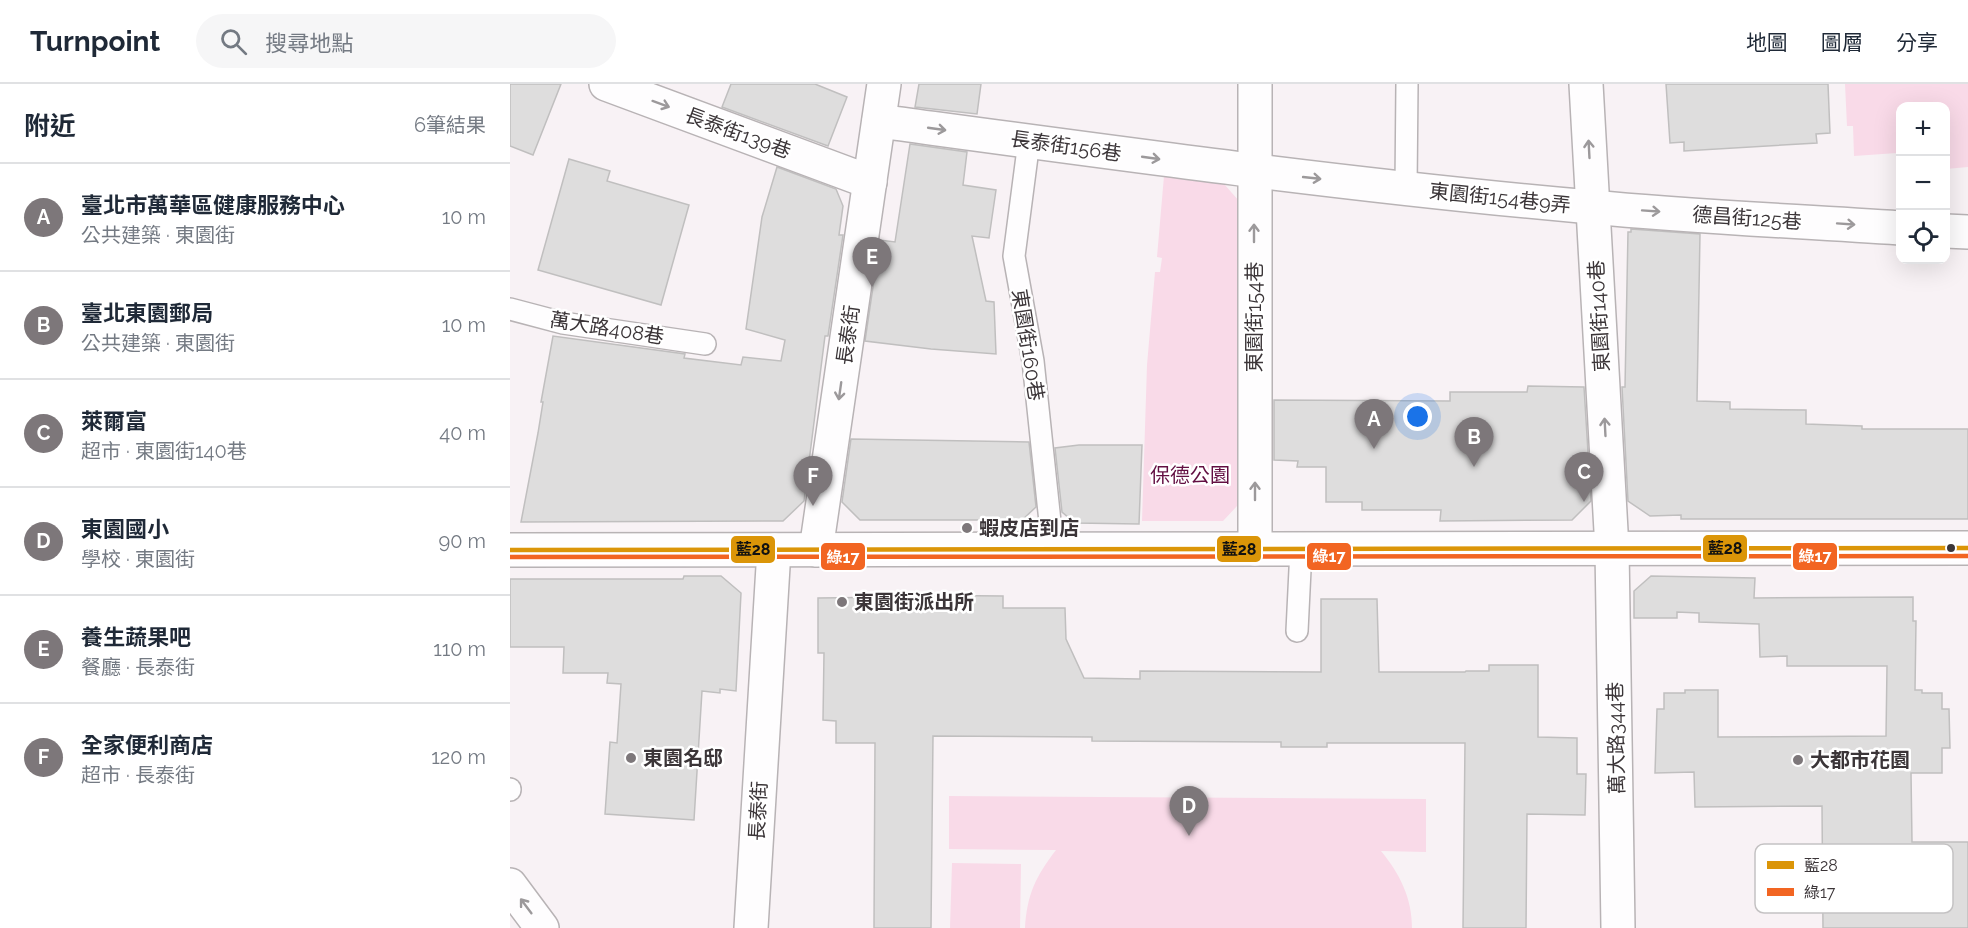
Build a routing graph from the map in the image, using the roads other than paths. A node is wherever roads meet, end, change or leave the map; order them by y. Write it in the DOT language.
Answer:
graph roads {
  1 [pos="606,84"];
  2 [pos="884,84"];
  3 [pos="1255,84"];
  4 [pos="1407,84"];
  5 [pos="1586,84"];
  6 [pos="879,121"];
  7 [pos="1029,141"];
  8 [pos="1254,172"];
  9 [pos="870,182"];
  10 [pos="1406,188"];
  11 [pos="1593,208"];
  12 [pos="1896,228"];
  13 [pos="1950,231"];
  14 [pos="1968,232"];
  15 [pos="510,309"];
  16 [pos="705,344"];
  17 [pos="1968,548"];
  18 [pos="1255,549"];
  19 [pos="1301,549"];
  20 [pos="1612,549"];
  21 [pos="510,550"];
  22 [pos="774,550"];
  23 [pos="816,550"];
  24 [pos="1053,550"];
  25 [pos="1296,631"];
  26 [pos="510,885"];
  27 [pos="542,928"];
  28 [pos="751,928"];
  29 [pos="1618,928"];
  1 -- 9 [label="street, 長泰街139巷, one-way"];
  2 -- 6 [label="street, 長泰街"];
  3 -- 8 [label="street, 東園街154巷"];
  4 -- 10 [label="lane, 東園街154巷9弄"];
  11 -- 5 [label="street, 東園街140巷, one-way"];
  6 -- 7 [label="street, 長泰街156巷, one-way"];
  6 -- 9 [label="street, 長泰街"];
  7 -- 8 [label="street, 長泰街156巷, one-way"];
  7 -- 24 [label="lane, 東園街160巷"];
  8 -- 10 [label="street, 東園街154巷9弄, one-way"];
  18 -- 8 [label="street, 東園街154巷, one-way"];
  9 -- 23 [label="street, 長泰街, one-way"];
  10 -- 11 [label="street, 東園街154巷9弄"];
  11 -- 12 [label="street, 德昌街125巷, one-way"];
  20 -- 11 [label="street, 東園街140巷, one-way"];
  13 -- 14 [label="street"];
  15 -- 16 [label="lane, 萬大路408巷"];
  17 -- 20 [label="street"];
  18 -- 19 [label="street"];
  18 -- 24 [label="street"];
  19 -- 20 [label="street"];
  19 -- 25 [label="lane"];
  20 -- 29 [label="street, 萬大路344巷"];
  21 -- 22 [label="street"];
  22 -- 23 [label="street"];
  22 -- 28 [label="street, 長泰街"];
  23 -- 24 [label="street"];
  27 -- 26 [label="street, one-way"];
}
